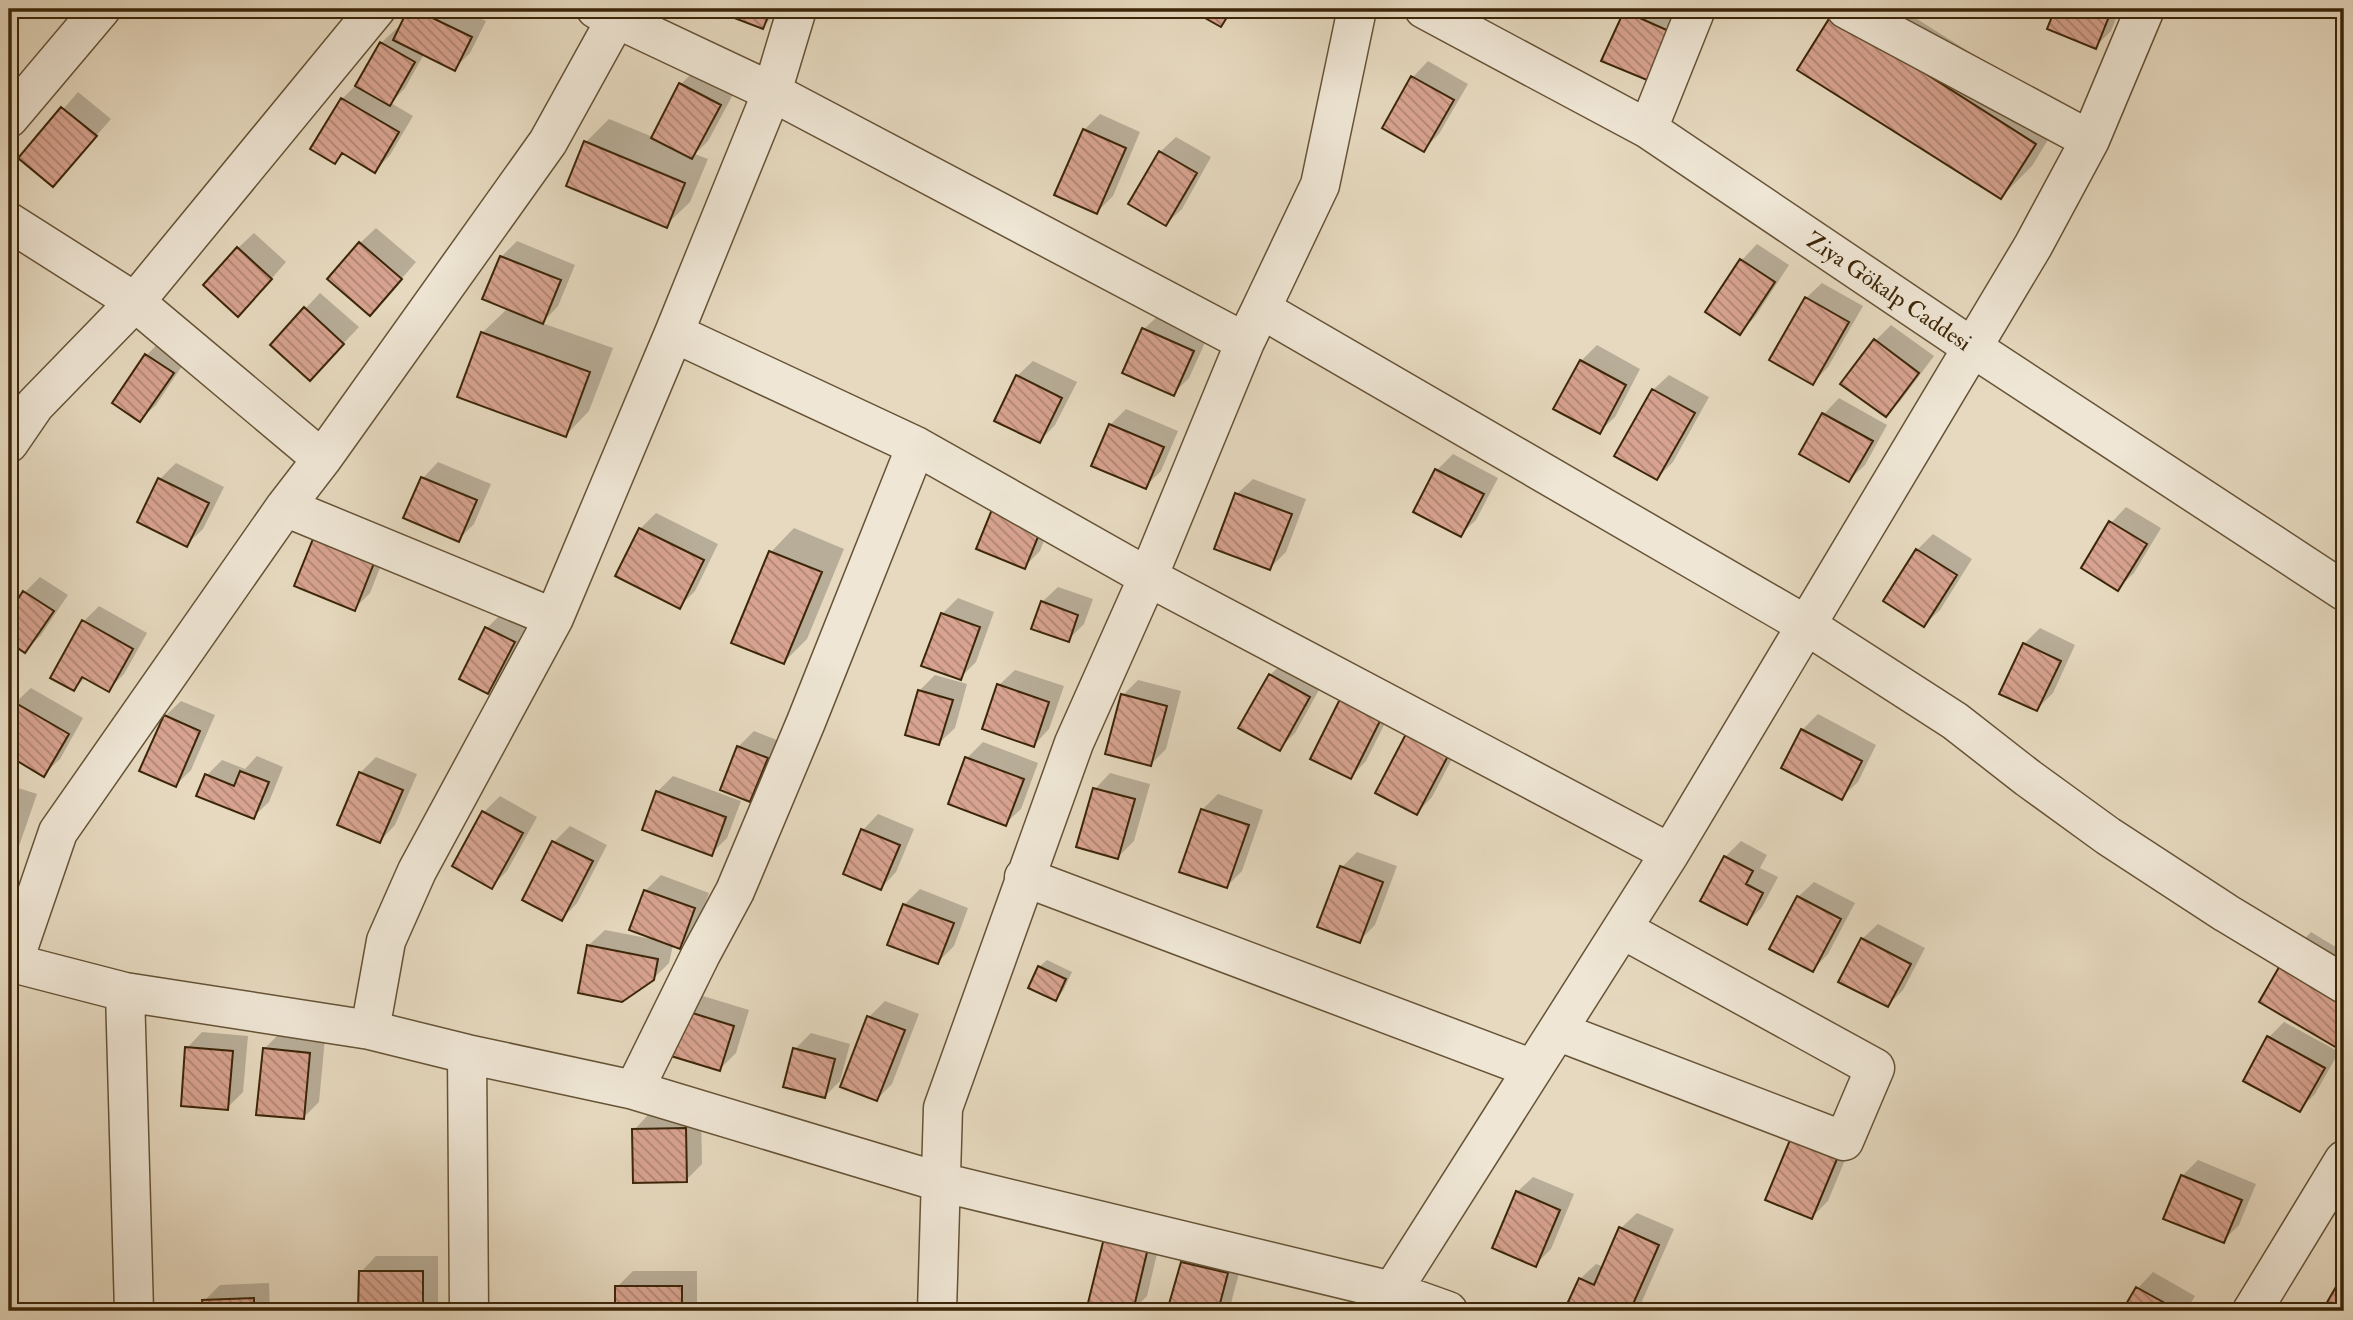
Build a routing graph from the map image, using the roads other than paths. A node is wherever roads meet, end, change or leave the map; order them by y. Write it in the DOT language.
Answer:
graph roads {
  1 [pos="101,9"];
  2 [pos="376,9"];
  3 [pos="797,9"];
  4 [pos="1357,9"];
  5 [pos="1424,9"];
  6 [pos="1696,9"];
  7 [pos="1846,9"];
  8 [pos="2145,9"];
  9 [pos="606,14"];
  10 [pos="1906,24"];
  11 [pos="772,92"];
  12 [pos="9,118"];
  13 [pos="1648,129"];
  14 [pos="2091,140"];
  15 [pos="9,222"];
  16 [pos="135,302"];
  17 [pos="1253,326"];
  18 [pos="674,333"];
  19 [pos="1973,348"];
  20 [pos="22,397"];
  21 [pos="9,443"];
  22 [pos="916,446"];
  23 [pos="321,459"];
  24 [pos="285,507"];
  25 [pos="1148,577"];
  26 [pos="2342,584"];
  27 [pos="554,618"];
  28 [pos="1806,625"];
  29 [pos="1670,853"];
  30 [pos="1024,877"];
  31 [pos="1622,929"];
  32 [pos="11,962"];
  33 [pos="2344,984"];
  34 [pos="125,992"];
  35 [pos="370,1030"];
  36 [pos="1557,1031"];
  37 [pos="467,1054"];
  38 [pos="1533,1069"];
  39 [pos="634,1090"];
  40 [pos="2344,1160"];
  41 [pos="940,1182"];
  42 [pos="1387,1301"];
  43 [pos="134,1311"];
  44 [pos="469,1311"];
  45 [pos="937,1311"];
  46 [pos="1448,1311"];
  47 [pos="2252,1311"];
  1 -- 12 [label="street"];
  2 -- 16 [label="street"];
  3 -- 11 [label="street"];
  4 -- 17 [label="street"];
  5 -- 13 [label="street, Ziya Gökalp Caddesi"];
  6 -- 13 [label="street"];
  7 -- 10 [label="street"];
  8 -- 14 [label="street"];
  9 -- 11 [label="street"];
  9 -- 23 [label="street"];
  10 -- 14 [label="street"];
  11 -- 17 [label="street"];
  11 -- 18 [label="street"];
  13 -- 19 [label="street, Ziya Gökalp Caddesi"];
  14 -- 19 [label="street"];
  15 -- 16 [label="street"];
  16 -- 20 [label="street"];
  16 -- 23 [label="street"];
  17 -- 25 [label="street"];
  17 -- 28 [label="street"];
  18 -- 22 [label="street"];
  18 -- 27 [label="street"];
  19 -- 26 [label="street, Ziya Gökalp Caddesi"];
  19 -- 28 [label="street"];
  20 -- 21 [label="street"];
  22 -- 25 [label="street"];
  22 -- 39 [label="street"];
  23 -- 24 [label="street"];
  24 -- 27 [label="street"];
  24 -- 32 [label="street"];
  25 -- 29 [label="street"];
  25 -- 30 [label="street"];
  27 -- 35 [label="street"];
  28 -- 29 [label="street"];
  28 -- 33 [label="street"];
  29 -- 31 [label="street"];
  30 -- 38 [label="street"];
  30 -- 41 [label="street"];
  31 -- 36 [label="street"];
  31 -- 36 [label="street"];
  32 -- 34 [label="street"];
  34 -- 35 [label="street"];
  34 -- 43 [label="street"];
  35 -- 37 [label="street"];
  36 -- 38 [label="street"];
  37 -- 39 [label="street"];
  37 -- 44 [label="street"];
  38 -- 42 [label="street"];
  39 -- 41 [label="street"];
  40 -- 47 [label="street"];
  41 -- 42 [label="street"];
  41 -- 45 [label="street"];
  42 -- 46 [label="street"];
}
